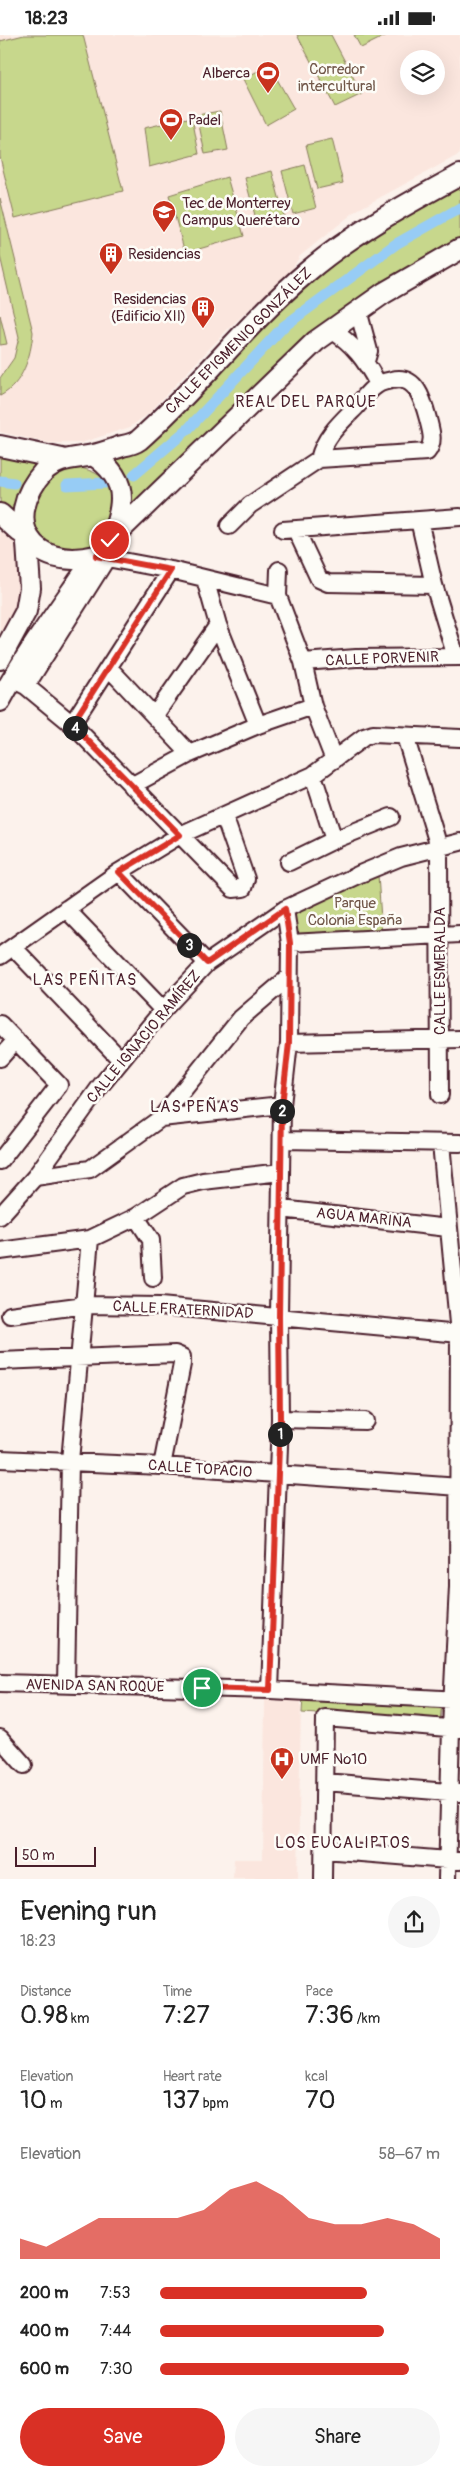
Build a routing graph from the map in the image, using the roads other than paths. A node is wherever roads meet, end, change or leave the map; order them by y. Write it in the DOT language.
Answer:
graph roads {
  1 [pos="460,175"];
  2 [pos="460,249"];
  3 [pos="358,310"];
  4 [pos="331,330"];
  5 [pos="366,361"];
  6 [pos="378,384"];
  7 [pos="0,446"];
  8 [pos="93,455"];
  9 [pos="62,459"];
  10 [pos="319,459"];
  11 [pos="0,514"];
  12 [pos="460,517"];
  13 [pos="419,520"];
  14 [pos="229,526"];
  15 [pos="24,537"];
  16 [pos="104,551"];
  17 [pos="171,570"];
  18 [pos="278,570"];
  19 [pos="205,579"];
  20 [pos="434,585"];
  21 [pos="278,595"];
  22 [pos="218,625"];
  23 [pos="458,657"];
  24 [pos="0,659"];
  25 [pos="303,662"];
  26 [pos="109,668"];
  27 [pos="19,683"];
  28 [pos="0,701"];
  29 [pos="313,706"];
  30 [pos="155,715"];
  31 [pos="72,724"];
  32 [pos="258,725"];
  33 [pos="405,736"];
  34 [pos="460,738"];
  35 [pos="190,754"];
  36 [pos="334,760"];
  37 [pos="313,775"];
  38 [pos="131,786"];
  39 [pos="224,815"];
  40 [pos="391,817"];
  41 [pos="180,835"];
  42 [pos="334,840"];
  43 [pos="460,842"];
  44 [pos="439,847"];
  45 [pos="289,862"];
  46 [pos="119,872"];
  47 [pos="66,909"];
  48 [pos="285,909"];
  49 [pos="439,935"];
  50 [pos="460,935"];
  51 [pos="290,943"];
  52 [pos="6,951"];
  53 [pos="207,963"];
  54 [pos="289,977"];
  55 [pos="163,1010"];
  56 [pos="0,1024"];
  57 [pos="460,1039"];
  58 [pos="16,1040"];
  59 [pos="440,1040"];
  60 [pos="289,1043"];
  61 [pos="0,1058"];
  62 [pos="121,1060"];
  63 [pos="440,1095"];
  64 [pos="282,1105"];
  65 [pos="160,1118"];
  66 [pos="282,1140"];
  67 [pos="441,1143"];
  68 [pos="460,1143"];
  69 [pos="0,1161"];
  70 [pos="281,1171"];
  71 [pos="35,1177"];
  72 [pos="280,1209"];
  73 [pos="0,1215"];
  74 [pos="136,1217"];
  75 [pos="448,1227"];
  76 [pos="90,1239"];
  77 [pos="0,1251"];
  78 [pos="153,1278"];
  79 [pos="85,1305"];
  80 [pos="10,1315"];
  81 [pos="279,1316"];
  82 [pos="459,1334"];
  83 [pos="81,1356"];
  84 [pos="0,1361"];
  85 [pos="280,1419"];
  86 [pos="365,1421"];
  87 [pos="0,1459"];
  88 [pos="70,1461"];
  89 [pos="162,1466"];
  90 [pos="278,1475"];
  91 [pos="460,1487"];
  92 [pos="0,1683"];
  93 [pos="66,1685"];
  94 [pos="270,1690"];
  95 [pos="457,1700"];
  96 [pos="455,1729"];
  97 [pos="0,1738"];
  98 [pos="24,1765"];
  99 [pos="324,1782"];
  100 [pos="455,1792"];
  101 [pos="324,1850"];
  102 [pos="453,1860"];
  103 [pos="323,1879"];
  104 [pos="447,1879"];
  1 -- 8 [label="main road, CALLE EPIGMENIO GONZÁLEZ"];
  2 -- 3 [label="main road"];
  3 -- 4 [label="main road"];
  3 -- 5 [label="street"];
  4 -- 5 [label="street"];
  4 -- 16 [label="main road"];
  5 -- 6 [label="street"];
  6 -- 10 [label="street"];
  6 -- 10 [label="street"];
  7 -- 9 [label="main road"];
  8 -- 9 [label="main road"];
  8 -- 16 [label="main road"];
  9 -- 15 [label="main road"];
  10 -- 14 [label="street"];
  11 -- 15 [label="main road"];
  12 -- 13 [label="street"];
  13 -- 20 [label="street"];
  13 -- 20 [label="street"];
  15 -- 16 [label="main road"];
  15 -- 24 [label="main road"];
  16 -- 17 [label="street"];
  16 -- 27 [label="main road"];
  17 -- 19 [label="street"];
  17 -- 26 [label="street"];
  18 -- 21 [label="street"];
  19 -- 21 [label="street"];
  19 -- 22 [label="street"];
  20 -- 23 [label="street"];
  21 -- 25 [label="street"];
  22 -- 30 [label="street"];
  22 -- 32 [label="street"];
  23 -- 25 [label="street, CALLE PORVENIR"];
  25 -- 29 [label="street"];
  26 -- 30 [label="street"];
  26 -- 31 [label="street"];
  27 -- 28 [label="main road"];
  27 -- 31 [label="street"];
  29 -- 32 [label="street"];
  29 -- 36 [label="street"];
  30 -- 35 [label="street"];
  31 -- 38 [label="street"];
  32 -- 35 [label="street"];
  33 -- 34 [label="street"];
  33 -- 36 [label="street"];
  33 -- 44 [label="street, CALLE ESMERALDA"];
  35 -- 38 [label="street"];
  36 -- 37 [label="street"];
  37 -- 39 [label="street"];
  37 -- 42 [label="street"];
  38 -- 41 [label="street"];
  39 -- 41 [label="street"];
  39 -- 41 [label="street"];
  40 -- 42 [label="street"];
  41 -- 46 [label="street"];
  42 -- 45 [label="street"];
  43 -- 44 [label="street, CALLE IGNACIO RAMÍREZ"];
  44 -- 48 [label="street, CALLE IGNACIO RAMÍREZ"];
  44 -- 49 [label="street, CALLE ESMERALDA"];
  46 -- 47 [label="street"];
  46 -- 53 [label="street"];
  47 -- 52 [label="street"];
  47 -- 55 [label="street"];
  48 -- 51 [label="street"];
  48 -- 53 [label="street, CALLE IGNACIO RAMÍREZ"];
  49 -- 50 [label="street"];
  49 -- 51 [label="street"];
  49 -- 59 [label="street, CALLE ESMERALDA"];
  51 -- 54 [label="street"];
  52 -- 62 [label="street"];
  53 -- 55 [label="street, CALLE IGNACIO RAMÍREZ"];
  54 -- 60 [label="street"];
  54 -- 65 [label="street"];
  55 -- 62 [label="street, CALLE IGNACIO RAMÍREZ"];
  56 -- 58 [label="street"];
  57 -- 59 [label="street"];
  58 -- 61 [label="street"];
  58 -- 69 [label="street"];
  59 -- 60 [label="street"];
  59 -- 63 [label="street, CALLE ESMERALDA"];
  60 -- 64 [label="street"];
  62 -- 71 [label="street, CALLE IGNACIO RAMÍREZ"];
  64 -- 65 [label="street"];
  64 -- 66 [label="street"];
  65 -- 71 [label="street"];
  66 -- 67 [label="street"];
  66 -- 70 [label="street"];
  67 -- 68 [label="street"];
  67 -- 75 [label="street"];
  70 -- 72 [label="street"];
  70 -- 74 [label="street"];
  71 -- 73 [label="street, CALLE IGNACIO RAMÍREZ"];
  72 -- 75 [label="street, AGUA MARINA"];
  72 -- 81 [label="street"];
  74 -- 76 [label="street"];
  74 -- 78 [label="street"];
  75 -- 82 [label="street"];
  76 -- 77 [label="street"];
  76 -- 79 [label="street"];
  79 -- 80 [label="street, CALLE FRATERNIDAD"];
  79 -- 81 [label="street, CALLE FRATERNIDAD"];
  79 -- 83 [label="street"];
  81 -- 82 [label="street, CALLE FRATERNIDAD"];
  81 -- 85 [label="street"];
  82 -- 91 [label="street"];
  83 -- 84 [label="street"];
  83 -- 88 [label="street"];
  83 -- 89 [label="street"];
  85 -- 86 [label="street"];
  85 -- 90 [label="street"];
  87 -- 88 [label="street, CALLE TOPACIO"];
  88 -- 89 [label="street, CALLE TOPACIO"];
  88 -- 93 [label="street"];
  89 -- 90 [label="street, CALLE TOPACIO"];
  90 -- 91 [label="street, CALLE TOPACIO"];
  90 -- 94 [label="street"];
  91 -- 95 [label="street"];
  92 -- 93 [label="street, AVENIDA SAN ROQUE"];
  93 -- 94 [label="street, AVENIDA SAN ROQUE"];
  94 -- 95 [label="street, AVENIDA SAN ROQUE"];
  95 -- 96 [label="street"];
  96 -- 99 [label="street"];
  96 -- 100 [label="street"];
  97 -- 98 [label="street"];
  99 -- 100 [label="street"];
  99 -- 101 [label="street"];
  100 -- 102 [label="street"];
  101 -- 102 [label="street"];
  101 -- 103 [label="street"];
  102 -- 104 [label="street"];
}
